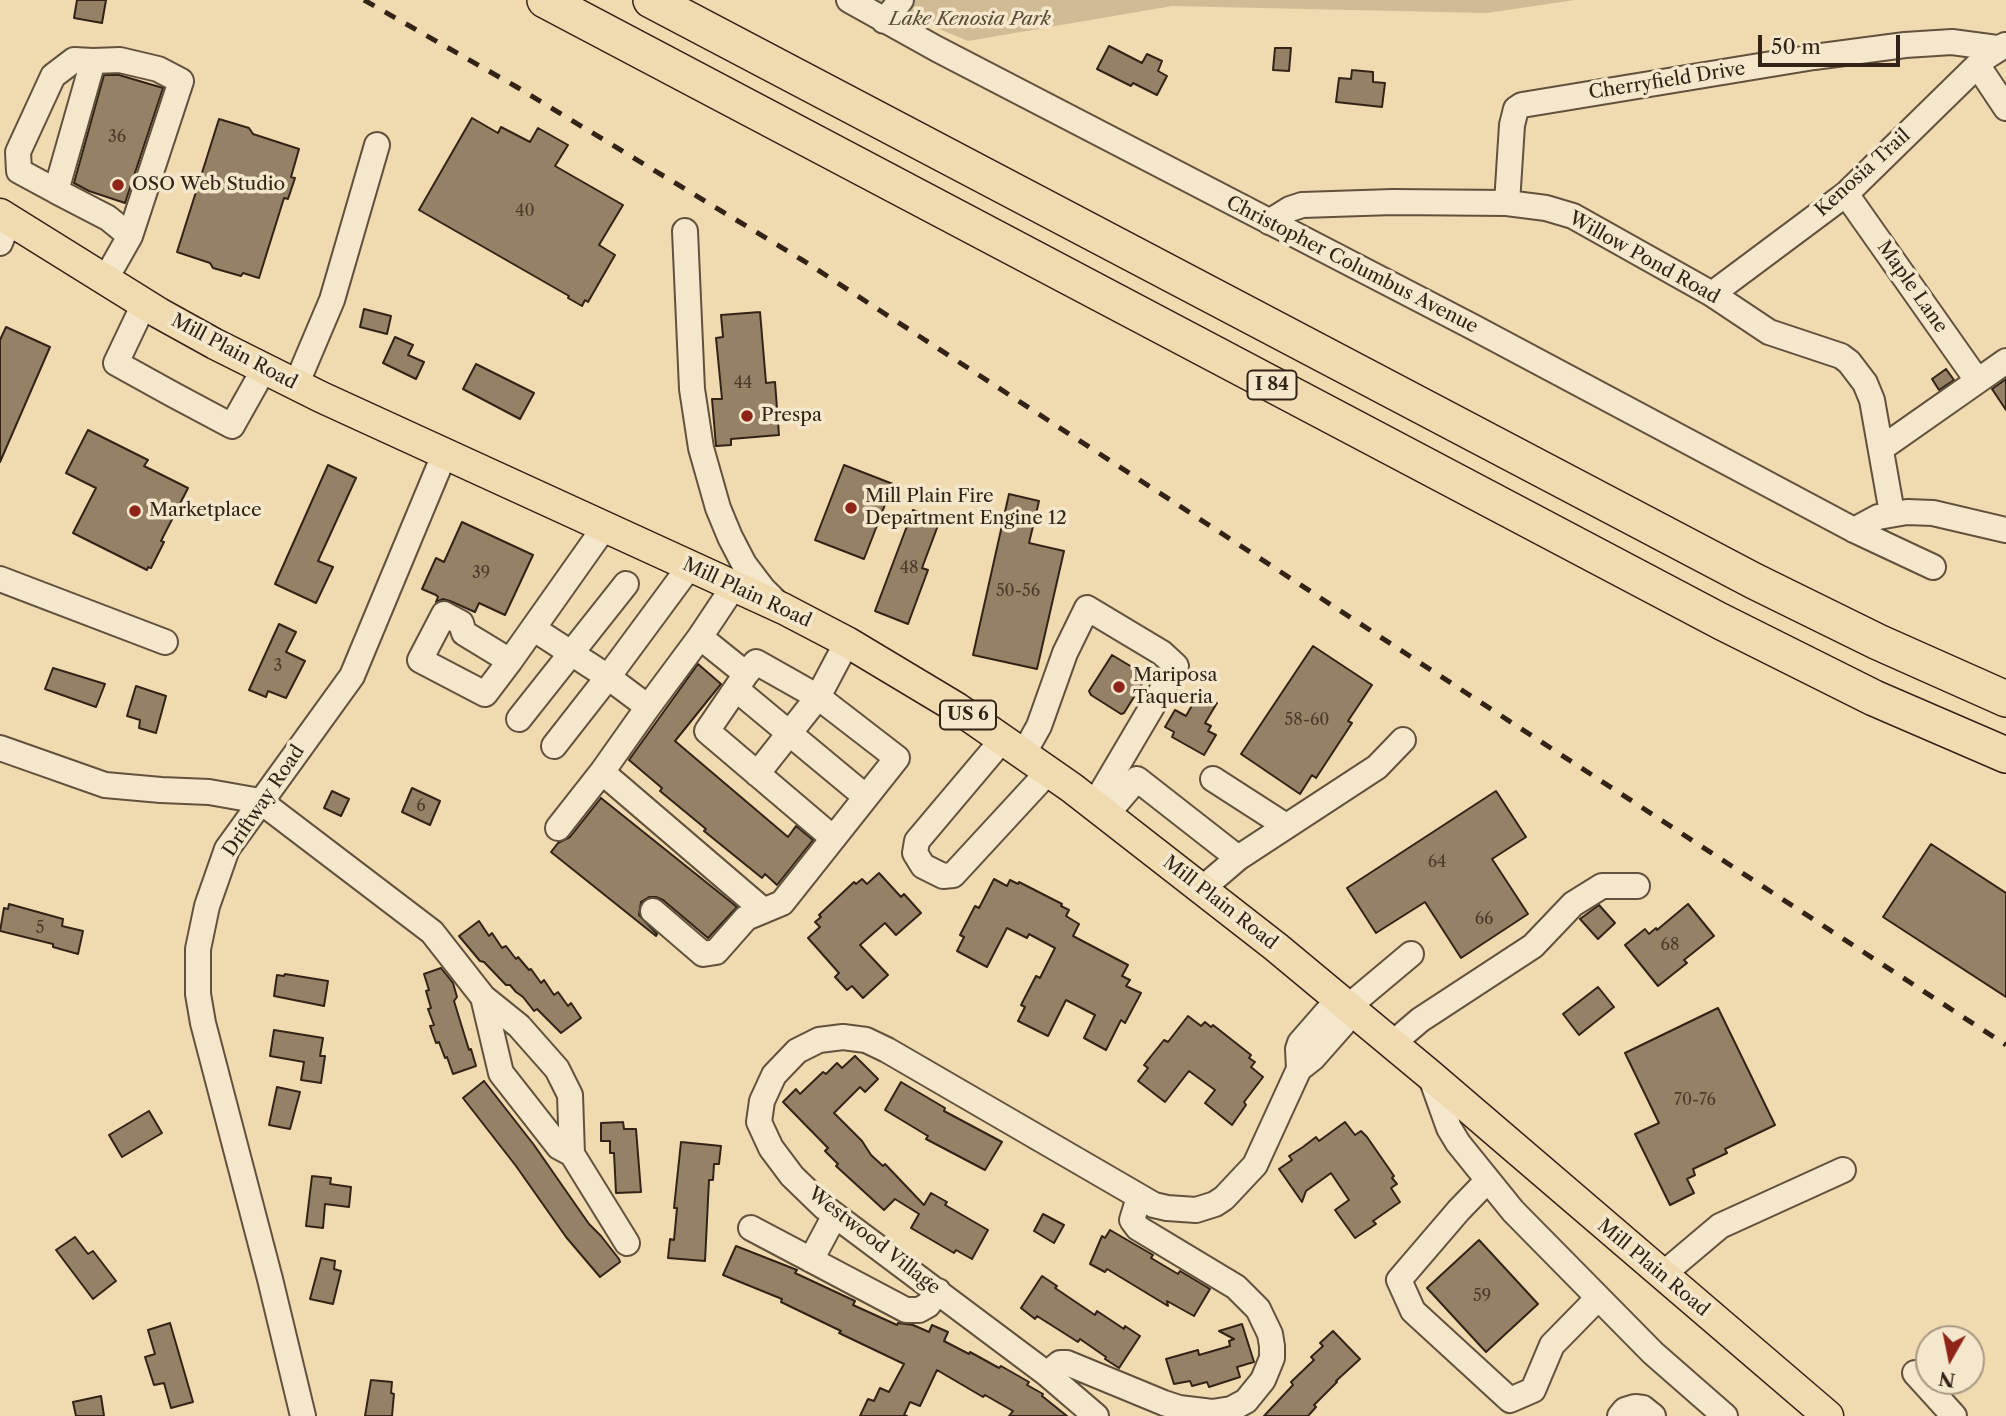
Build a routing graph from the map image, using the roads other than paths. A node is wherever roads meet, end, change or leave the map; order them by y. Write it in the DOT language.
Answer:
graph roads {
  1 [pos="545,0"];
  2 [pos="651,0"];
  3 [pos="849,0"];
  4 [pos="901,0"];
  5 [pos="884,21"];
  6 [pos="2001,46"];
  7 [pos="93,61"];
  8 [pos="1978,66"];
  9 [pos="2006,108"];
  10 [pos="377,145"];
  11 [pos="56,191"];
  12 [pos="1846,194"];
  13 [pos="1507,203"];
  14 [pos="1269,222"];
  15 [pos="3,226"];
  16 [pos="685,231"];
  17 [pos="130,236"];
  18 [pos="105,280"];
  19 [pos="1712,294"];
  20 [pos="144,304"];
  21 [pos="2006,361"];
  22 [pos="264,369"];
  23 [pos="1977,380"];
  24 [pos="296,385"];
  25 [pos="1882,448"];
  26 [pos="444,454"];
  27 [pos="1892,513"];
  28 [pos="604,528"];
  29 [pos="1854,530"];
  30 [pos="2006,530"];
  31 [pos="690,566"];
  32 [pos="1933,567"];
  33 [pos="0,579"];
  34 [pos="626,584"];
  35 [pos="734,586"];
  36 [pos="784,609"];
  37 [pos="534,629"];
  38 [pos="700,637"];
  39 [pos="165,642"];
  40 [pos="847,642"];
  41 [pos="571,653"];
  42 [pos="510,662"];
  43 [pos="608,677"];
  44 [pos="741,682"];
  45 [pos="818,696"];
  46 [pos="2006,699"];
  47 [pos="648,707"];
  48 [pos="519,719"];
  49 [pos="789,733"];
  50 [pos="1403,740"];
  51 [pos="554,746"];
  52 [pos="1014,746"];
  53 [pos="0,748"];
  54 [pos="2006,755"];
  55 [pos="1049,771"];
  56 [pos="602,772"];
  57 [pos="757,774"];
  58 [pos="1213,779"];
  59 [pos="866,797"];
  60 [pos="260,801"];
  61 [pos="1101,809"];
  62 [pos="1286,826"];
  63 [pos="558,828"];
  64 [pos="833,838"];
  65 [pos="1238,858"];
  66 [pos="1637,886"];
  67 [pos="1203,888"];
  68 [pos="763,910"];
  69 [pos="653,911"];
  70 [pos="1411,954"];
  71 [pos="483,997"];
  72 [pos="1349,1006"];
  73 [pos="1392,1044"];
  74 [pos="1430,1075"];
  75 [pos="572,1154"];
  76 [pos="1843,1170"];
  77 [pos="1487,1181"];
  78 [pos="1139,1197"];
  79 [pos="835,1215"];
  80 [pos="751,1228"];
  81 [pos="627,1244"];
  82 [pos="811,1260"];
  83 [pos="1662,1275"];
  84 [pos="938,1291"];
  85 [pos="1598,1298"];
  86 [pos="1047,1374"];
  87 [pos="1935,1395"];
  88 [pos="1815,1412"];
  89 [pos="1233,1413"];
  90 [pos="303,1416"];
  91 [pos="1096,1416"];
  92 [pos="1620,1416"];
  93 [pos="1653,1416"];
  94 [pos="1725,1416"];
  95 [pos="1954,1416"];
  1 -- 54 [label="highway, I 84"];
  2 -- 46 [label="highway, I 84"];
  3 -- 5 [label="street, Christopher Columbus Avenue"];
  4 -- 5 [label="street"];
  5 -- 14 [label="street, Christopher Columbus Avenue"];
  6 -- 8 [label="street, Kenosia Trail"];
  6 -- 13 [label="street, Cherryfield Drive"];
  7 -- 11 [label="street"];
  7 -- 11 [label="street"];
  7 -- 17 [label="street"];
  8 -- 9 [label="street"];
  8 -- 12 [label="street, Kenosia Trail"];
  10 -- 24 [label="street"];
  11 -- 17 [label="street"];
  12 -- 19 [label="street, Kenosia Trail"];
  12 -- 23 [label="street, Maple Lane"];
  13 -- 14 [label="street, Willow Pond Road"];
  13 -- 19 [label="street, Willow Pond Road"];
  14 -- 29 [label="street, Christopher Columbus Avenue"];
  15 -- 18 [label="main road, Mill Plain Road / US 6"];
  16 -- 36 [label="street"];
  17 -- 18 [label="street"];
  18 -- 20 [label="main road, Mill Plain Road / US 6"];
  19 -- 25 [label="street, Willow Pond Road"];
  20 -- 22 [label="main road, Mill Plain Road / US 6"];
  20 -- 22 [label="street"];
  21 -- 23 [label="street"];
  22 -- 24 [label="main road, Mill Plain Road / US 6"];
  23 -- 25 [label="street"];
  24 -- 26 [label="main road, Mill Plain Road / US 6"];
  25 -- 27 [label="street, Willow Pond Road"];
  26 -- 28 [label="main road, Mill Plain Road / US 6"];
  26 -- 60 [label="street, Driftway Road"];
  27 -- 29 [label="street"];
  27 -- 30 [label="street"];
  28 -- 31 [label="main road, Mill Plain Road / US 6"];
  28 -- 37 [label="street"];
  29 -- 32 [label="street, Christopher Columbus Avenue"];
  31 -- 35 [label="main road, Mill Plain Road / US 6"];
  31 -- 43 [label="street"];
  33 -- 39 [label="street"];
  34 -- 41 [label="street"];
  35 -- 36 [label="main road, Mill Plain Road / US 6"];
  35 -- 38 [label="street"];
  36 -- 40 [label="main road, Mill Plain Road / US 6"];
  37 -- 41 [label="street"];
  37 -- 42 [label="street"];
  38 -- 44 [label="street"];
  38 -- 47 [label="street"];
  40 -- 45 [label="street"];
  40 -- 52 [label="main road, Mill Plain Road / US 6"];
  41 -- 43 [label="street"];
  41 -- 48 [label="street"];
  43 -- 47 [label="street"];
  43 -- 51 [label="street"];
  44 -- 45 [label="street"];
  44 -- 49 [label="street"];
  44 -- 57 [label="street"];
  45 -- 49 [label="street"];
  45 -- 59 [label="street"];
  47 -- 56 [label="street"];
  49 -- 57 [label="street"];
  49 -- 59 [label="street"];
  50 -- 62 [label="street"];
  52 -- 55 [label="main road, Mill Plain Road / US 6"];
  52 -- 55 [label="street"];
  52 -- 61 [label="street"];
  53 -- 60 [label="street"];
  55 -- 61 [label="main road, Mill Plain Road / US 6"];
  56 -- 63 [label="street"];
  56 -- 68 [label="street"];
  57 -- 64 [label="street"];
  58 -- 62 [label="street"];
  59 -- 64 [label="street"];
  60 -- 71 [label="street"];
  60 -- 90 [label="street, Driftway Road"];
  61 -- 65 [label="street"];
  61 -- 67 [label="main road, Mill Plain Road / US 6"];
  62 -- 65 [label="street"];
  64 -- 68 [label="street"];
  65 -- 67 [label="street"];
  66 -- 73 [label="street"];
  67 -- 72 [label="main road, Mill Plain Road / US 6"];
  68 -- 69 [label="street"];
  70 -- 72 [label="street"];
  71 -- 75 [label="street"];
  71 -- 75 [label="street"];
  72 -- 73 [label="main road, Mill Plain Road / US 6"];
  72 -- 78 [label="street, Westwood Village"];
  73 -- 74 [label="main road, Mill Plain Road / US 6"];
  74 -- 77 [label="street"];
  74 -- 83 [label="main road, Mill Plain Road / US 6"];
  75 -- 81 [label="street"];
  76 -- 83 [label="street"];
  77 -- 85 [label="street"];
  77 -- 85 [label="street"];
  78 -- 79 [label="street, Westwood Village"];
  78 -- 89 [label="street"];
  79 -- 82 [label="street"];
  79 -- 84 [label="street, Westwood Village"];
  80 -- 82 [label="street"];
  82 -- 84 [label="street"];
  83 -- 88 [label="main road, Mill Plain Road / US 6"];
  84 -- 86 [label="street, Westwood Village"];
  85 -- 94 [label="street"];
  86 -- 89 [label="street"];
  86 -- 91 [label="street, Westwood Village"];
  87 -- 95 [label="street"];
  92 -- 93 [label="street"];
}
